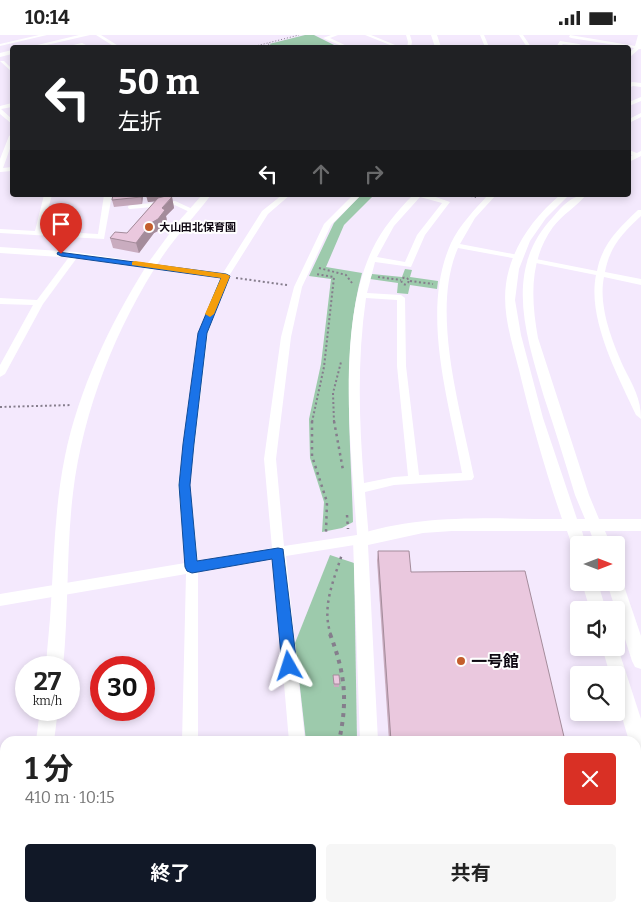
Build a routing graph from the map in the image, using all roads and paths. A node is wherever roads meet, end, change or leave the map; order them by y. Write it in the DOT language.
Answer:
graph roads {
  1 [pos="45,35"];
  2 [pos="87,35"];
  3 [pos="98,35"];
  4 [pos="299,35"];
  5 [pos="336,35"];
  6 [pos="367,35"];
  7 [pos="573,35"];
  8 [pos="598,35"];
  9 [pos="640,35"];
  10 [pos="27,37"];
  11 [pos="594,41"];
  12 [pos="266,44"];
  13 [pos="0,45"];
  14 [pos="41,45"];
  15 [pos="115,45"];
  16 [pos="261,45"];
  17 [pos="269,45"];
  18 [pos="342,45"];
  19 [pos="393,45"];
  20 [pos="560,45"];
  21 [pos="582,45"];
  22 [pos="620,45"];
  23 [pos="639,48"];
  24 [pos="0,109"];
  25 [pos="6,116"];
  26 [pos="10,142"];
  27 [pos="0,169"];
  28 [pos="47,197"];
  29 [pos="108,197"];
  30 [pos="205,197"];
  31 [pos="284,197"];
  32 [pos="355,197"];
  33 [pos="415,197"];
  34 [pos="429,197"];
  35 [pos="490,197"];
  36 [pos="563,197"];
  37 [pos="580,197"];
  38 [pos="130,207"];
  39 [pos="192,211"];
  40 [pos="641,212"];
  41 [pos="0,231"];
  42 [pos="38,232"];
  43 [pos="454,245"];
  44 [pos="0,250"];
  45 [pos="75,255"];
  46 [pos="518,257"];
  47 [pos="372,259"];
  48 [pos="532,260"];
  49 [pos="150,265"];
  50 [pos="304,273"];
  51 [pos="599,273"];
  52 [pos="226,276"];
  53 [pos="367,276"];
  54 [pos="401,280"];
  55 [pos="410,281"];
  56 [pos="641,282"];
  57 [pos="442,285"];
  58 [pos="298,287"];
  59 [pos="362,295"];
  60 [pos="0,301"];
  61 [pos="39,303"];
  62 [pos="0,351"];
  63 [pos="11,351"];
  64 [pos="0,374"];
  65 [pos="76,405"];
  66 [pos="0,407"];
  67 [pos="641,415"];
  68 [pos="414,479"];
  69 [pos="360,489"];
  70 [pos="595,525"];
  71 [pos="641,525"];
  72 [pos="573,526"];
  73 [pos="325,536"];
  74 [pos="576,536"];
  75 [pos="599,536"];
  76 [pos="361,540"];
  77 [pos="278,553"];
  78 [pos="342,553"];
  79 [pos="192,567"];
  80 [pos="60,590"];
  81 [pos="618,591"];
  82 [pos="0,600"];
  83 [pos="55,656"];
  84 [pos="613,656"];
  85 [pos="641,661"];
  86 [pos="48,721"];
  87 [pos="46,736"];
  88 [pos="190,736"];
  89 [pos="296,736"];
  90 [pos="340,736"];
  91 [pos="369,736"];
  92 [pos="637,736"];
  1 -- 10 [label="street"];
  2 -- 14 [label="street"];
  3 -- 15 [label="street"];
  4 -- 12 [label="path"];
  5 -- 18 [label="street"];
  6 -- 19 [label="street"];
  7 -- 11 [label="street"];
  8 -- 11 [label="street"];
  9 -- 23 [label="street"];
  10 -- 13 [label="street"];
  11 -- 22 [label="street"];
  12 -- 16 [label="path"];
  12 -- 17 [label="path"];
  20 -- 21 [label="street"];
  24 -- 25 [label="street"];
  26 -- 27 [label="street"];
  28 -- 42 [label="street"];
  29 -- 42 [label="street"];
  30 -- 39 [label="street"];
  31 -- 52 [label="street"];
  32 -- 50 [label="street"];
  33 -- 47 [label="street"];
  34 -- 47 [label="street"];
  35 -- 43 [label="street"];
  36 -- 46 [label="street"];
  37 -- 48 [label="street"];
  38 -- 39 [label="lane"];
  39 -- 49 [label="street"];
  40 -- 51 [label="street"];
  41 -- 42 [label="street"];
  43 -- 46 [label="street"];
  43 -- 57 [label="street"];
  44 -- 45 [label="street"];
  45 -- 49 [label="street"];
  45 -- 61 [label="street"];
  46 -- 72 [label="street"];
  47 -- 53 [label="street"];
  48 -- 51 [label="street"];
  48 -- 70 [label="street"];
  49 -- 52 [label="street"];
  49 -- 80 [label="street"];
  50 -- 58 [label="street"];
  50 -- 73 [label="path"];
  51 -- 56 [label="street"];
  51 -- 67 [label="street"];
  52 -- 58 [label="path"];
  52 -- 79 [label="street"];
  53 -- 54 [label="path"];
  53 -- 59 [label="street"];
  54 -- 55 [label="path"];
  54 -- 55 [label="path"];
  55 -- 57 [label="path"];
  57 -- 68 [label="street"];
  58 -- 77 [label="street"];
  59 -- 68 [label="street"];
  59 -- 69 [label="street"];
  60 -- 61 [label="street"];
  61 -- 63 [label="street"];
  62 -- 63 [label="street"];
  63 -- 64 [label="street"];
  65 -- 66 [label="path"];
  68 -- 69 [label="street"];
  69 -- 76 [label="street"];
  70 -- 71 [label="street"];
  70 -- 72 [label="street"];
  70 -- 75 [label="street"];
  72 -- 74 [label="street"];
  72 -- 76 [label="street"];
  76 -- 77 [label="street"];
  76 -- 91 [label="street"];
  77 -- 79 [label="street"];
  77 -- 89 [label="street"];
  78 -- 90 [label="path"];
  79 -- 80 [label="street"];
  79 -- 88 [label="street"];
  80 -- 82 [label="street"];
  80 -- 83 [label="street"];
  81 -- 85 [label="street"];
  84 -- 92 [label="street"];
  86 -- 87 [label="street"];
}
